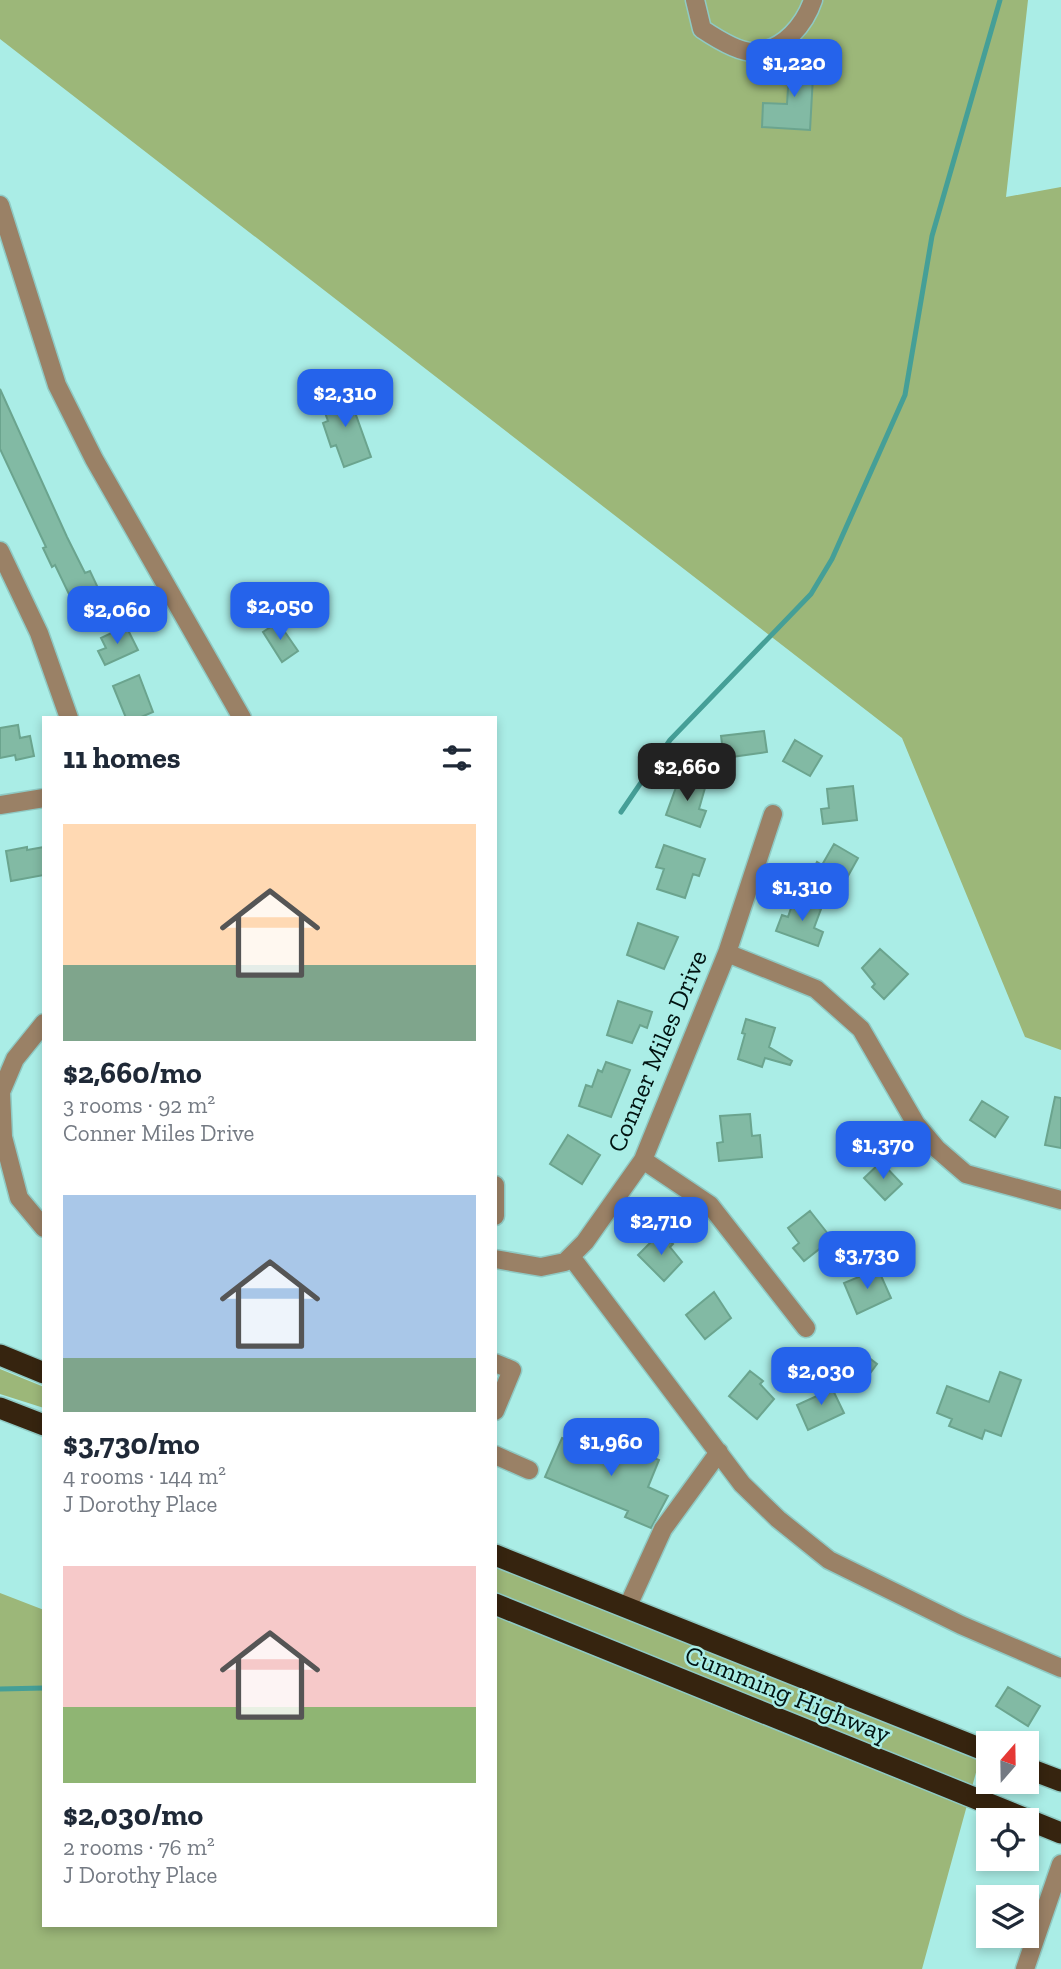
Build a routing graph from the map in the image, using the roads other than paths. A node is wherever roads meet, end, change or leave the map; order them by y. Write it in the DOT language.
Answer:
graph roads {
  1 [pos="695,0"];
  2 [pos="813,0"];
  3 [pos="0,205"];
  4 [pos="2,557"];
  5 [pos="68,716"];
  6 [pos="241,716"];
  7 [pos="42,798"];
  8 [pos="0,805"];
  9 [pos="773,814"];
  10 [pos="727,953"];
  11 [pos="42,1025"];
  12 [pos="643,1160"];
  13 [pos="1061,1200"];
  14 [pos="42,1226"];
  15 [pos="572,1258"];
  16 [pos="497,1259"];
  17 [pos="806,1328"];
  18 [pos="0,1355"];
  19 [pos="497,1364"];
  20 [pos="42,1372"];
  21 [pos="497,1406"];
  22 [pos="0,1408"];
  23 [pos="42,1424"];
  24 [pos="719,1452"];
  25 [pos="497,1456"];
  26 [pos="529,1470"];
  27 [pos="497,1556"];
  28 [pos="497,1605"];
  29 [pos="628,1608"];
  30 [pos="1061,1668"];
  31 [pos="976,1747"];
  32 [pos="1040,1773"];
  33 [pos="1061,1781"];
  34 [pos="1061,1833"];
  35 [pos="1061,1864"];
  36 [pos="1025,1969"];
  1 -- 2 [label="street"];
  3 -- 6 [label="street"];
  4 -- 5 [label="street"];
  7 -- 8 [label="street"];
  9 -- 10 [label="street, Conner Miles Drive"];
  10 -- 12 [label="street, Conner Miles Drive"];
  10 -- 13 [label="street"];
  11 -- 14 [label="street"];
  12 -- 15 [label="street, Conner Miles Drive"];
  12 -- 17 [label="street"];
  15 -- 16 [label="street"];
  15 -- 24 [label="street"];
  18 -- 20 [label="highway"];
  19 -- 21 [label="street"];
  22 -- 23 [label="highway"];
  24 -- 29 [label="street"];
  24 -- 30 [label="street"];
  25 -- 26 [label="street"];
  27 -- 29 [label="highway, Cumming Highway"];
  28 -- 34 [label="highway, Cumming Highway"];
  29 -- 31 [label="highway, Cumming Highway"];
  32 -- 33 [label="highway"];
  35 -- 36 [label="street"];
}
